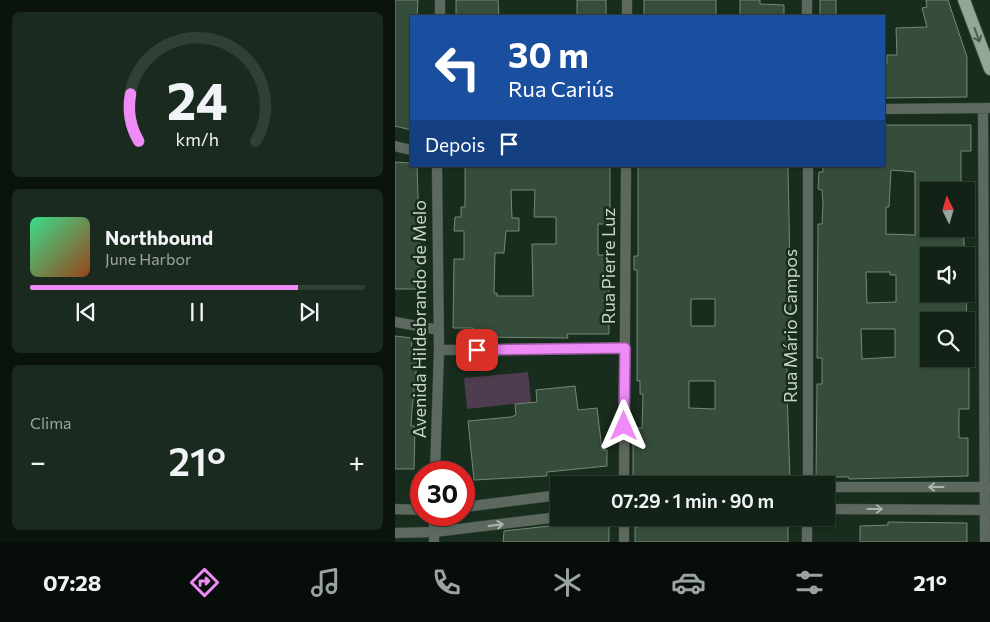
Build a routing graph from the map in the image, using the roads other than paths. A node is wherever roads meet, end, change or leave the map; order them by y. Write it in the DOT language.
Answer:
graph roads {
  1 [pos="440,0"];
  2 [pos="627,0"];
  3 [pos="807,0"];
  4 [pos="964,0"];
  5 [pos="439,15"];
  6 [pos="627,15"];
  7 [pos="807,15"];
  8 [pos="990,69"];
  9 [pos="987,108"];
  10 [pos="885,109"];
  11 [pos="395,146"];
  12 [pos="410,150"];
  13 [pos="437,167"];
  14 [pos="626,167"];
  15 [pos="807,167"];
  16 [pos="395,322"];
  17 [pos="439,330"];
  18 [pos="625,348"];
  19 [pos="439,350"];
  20 [pos="435,461"];
  21 [pos="624,476"];
  22 [pos="808,476"];
  23 [pos="835,487"];
  24 [pos="987,487"];
  25 [pos="550,497"];
  26 [pos="475,506"];
  27 [pos="395,509"];
  28 [pos="835,509"];
  29 [pos="410,510"];
  30 [pos="987,510"];
  31 [pos="550,518"];
  32 [pos="623,526"];
  33 [pos="807,526"];
  34 [pos="395,533"];
  35 [pos="434,537"];
  36 [pos="623,542"];
  37 [pos="807,542"];
  38 [pos="985,542"];
  1 -- 5 [label="street"];
  2 -- 6 [label="street"];
  3 -- 7 [label="street"];
  4 -- 8 [label="main road, one-way"];
  9 -- 10 [label="street"];
  9 -- 24 [label="street"];
  11 -- 12 [label="street"];
  13 -- 17 [label="street, Avenida Hildebrando de Melo"];
  14 -- 18 [label="street, Rua Pierre Luz"];
  15 -- 22 [label="street, Rua Mário Campos"];
  16 -- 17 [label="street"];
  17 -- 19 [label="street, Avenida Hildebrando de Melo"];
  18 -- 19 [label="street"];
  18 -- 21 [label="street, Rua Pierre Luz"];
  19 -- 20 [label="street, Avenida Hildebrando de Melo"];
  24 -- 23 [label="street, one-way"];
  24 -- 30 [label="street"];
  25 -- 26 [label="street"];
  27 -- 29 [label="street"];
  28 -- 30 [label="street, one-way"];
  30 -- 38 [label="street"];
  35 -- 31 [label="street, one-way"];
  32 -- 36 [label="street"];
  33 -- 37 [label="street"];
  34 -- 35 [label="street"];
}
